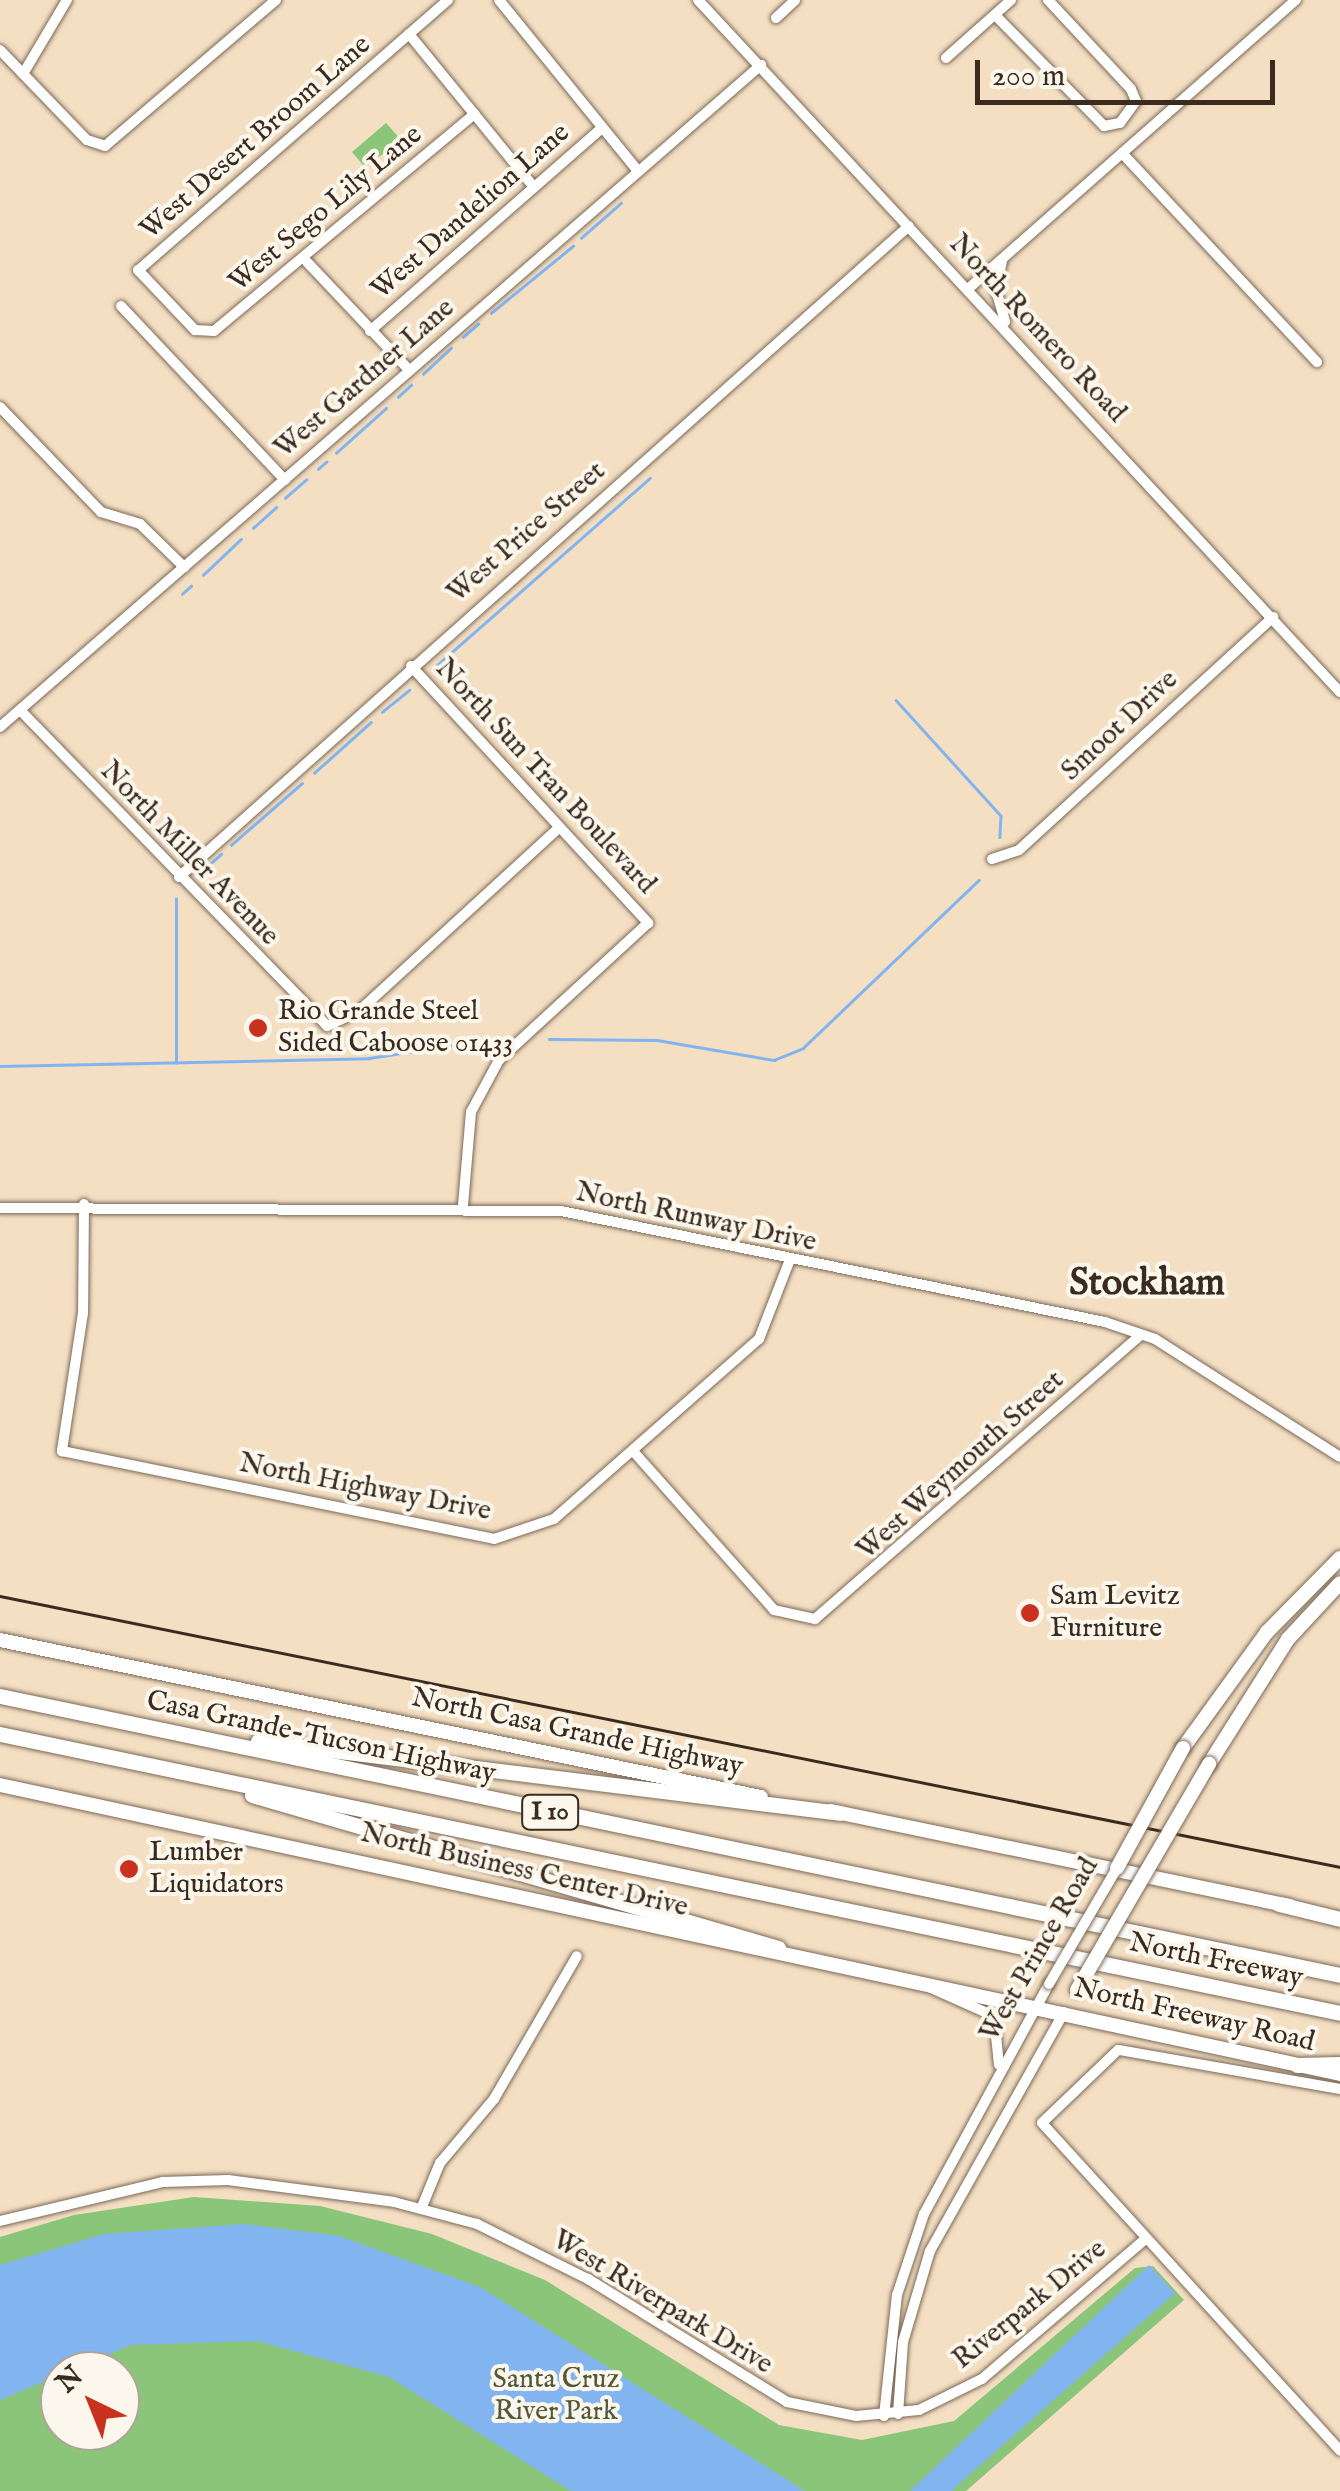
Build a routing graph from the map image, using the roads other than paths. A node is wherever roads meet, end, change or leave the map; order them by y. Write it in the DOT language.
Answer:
graph roads {
  1 [pos="68,0"];
  2 [pos="276,0"];
  3 [pos="448,0"];
  4 [pos="498,0"];
  5 [pos="698,0"];
  6 [pos="795,0"];
  7 [pos="1012,0"];
  8 [pos="1048,0"];
  9 [pos="1296,0"];
  10 [pos="995,15"];
  11 [pos="776,18"];
  12 [pos="409,34"];
  13 [pos="0,50"];
  14 [pos="946,58"];
  15 [pos="760,64"];
  16 [pos="22,74"];
  17 [pos="474,114"];
  18 [pos="602,128"];
  19 [pos="1122,153"];
  20 [pos="638,171"];
  21 [pos="533,186"];
  22 [pos="909,226"];
  23 [pos="1005,256"];
  24 [pos="307,262"];
  25 [pos="969,288"];
  26 [pos="120,306"];
  27 [pos="1006,328"];
  28 [pos="370,331"];
  29 [pos="204,333"];
  30 [pos="1317,362"];
  31 [pos="408,370"];
  32 [pos="0,407"];
  33 [pos="285,480"];
  34 [pos="184,567"];
  35 [pos="1272,617"];
  36 [pos="411,666"];
  37 [pos="1340,692"];
  38 [pos="20,710"];
  39 [pos="0,728"];
  40 [pos="560,828"];
  41 [pos="992,858"];
  42 [pos="179,876"];
  43 [pos="84,1204"];
  44 [pos="463,1205"];
  45 [pos="0,1208"];
  46 [pos="789,1262"];
  47 [pos="1141,1334"];
  48 [pos="633,1452"];
  49 [pos="1340,1457"];
  50 [pos="1340,1558"];
  51 [pos="1340,1583"];
  52 [pos="0,1640"];
  53 [pos="0,1696"];
  54 [pos="153,1728"];
  55 [pos="0,1734"];
  56 [pos="157,1767"];
  57 [pos="0,1785"];
  58 [pos="840,1813"];
  59 [pos="1117,1868"];
  60 [pos="1144,1874"];
  61 [pos="1279,1904"];
  62 [pos="1340,1917"];
  63 [pos="1101,1927"];
  64 [pos="778,1948"];
  65 [pos="577,1956"];
  66 [pos="1340,1976"];
  67 [pos="918,1979"];
  68 [pos="1036,2006"];
  69 [pos="1064,2012"];
  70 [pos="1340,2013"];
  71 [pos="1340,2064"];
  72 [pos="1296,2065"];
  73 [pos="1340,2074"];
  74 [pos="996,2075"];
  75 [pos="1340,2089"];
  76 [pos="421,2209"];
  77 [pos="0,2221"];
  78 [pos="1144,2240"];
  79 [pos="898,2414"];
  80 [pos="884,2416"];
  81 [pos="1340,2451"];
  1 -- 16 [label="street"];
  2 -- 16 [label="street"];
  3 -- 12 [label="street, West Desert Broom Lane"];
  4 -- 18 [label="street"];
  5 -- 15 [label="street, North Romero Road"];
  6 -- 11 [label="street"];
  7 -- 10 [label="street"];
  8 -- 10 [label="street"];
  9 -- 19 [label="street"];
  10 -- 14 [label="street"];
  12 -- 17 [label="street"];
  12 -- 29 [label="street, West Desert Broom Lane"];
  13 -- 16 [label="street"];
  15 -- 20 [label="street, West Gardner Lane"];
  15 -- 22 [label="street, North Romero Road"];
  17 -- 21 [label="street"];
  17 -- 24 [label="street, West Sego Lily Lane"];
  18 -- 20 [label="street"];
  18 -- 21 [label="street, West Dandelion Lane"];
  19 -- 23 [label="street"];
  19 -- 30 [label="street"];
  20 -- 31 [label="street, West Gardner Lane"];
  21 -- 28 [label="street, West Dandelion Lane"];
  22 -- 25 [label="street, North Romero Road"];
  22 -- 36 [label="street, West Price Street"];
  23 -- 25 [label="street"];
  23 -- 27 [label="street"];
  24 -- 28 [label="street"];
  24 -- 29 [label="street, West Sego Lily Lane"];
  25 -- 27 [label="street, North Romero Road"];
  26 -- 33 [label="street"];
  27 -- 35 [label="street, North Romero Road"];
  28 -- 31 [label="street"];
  31 -- 33 [label="street, West Gardner Lane"];
  32 -- 34 [label="street"];
  33 -- 34 [label="street, West Gardner Lane"];
  34 -- 38 [label="street, West Gardner Lane"];
  35 -- 37 [label="street, North Romero Road"];
  35 -- 41 [label="street, Smoot Drive"];
  36 -- 40 [label="street, North Sun Tran Boulevard"];
  36 -- 42 [label="street, West Price Street"];
  38 -- 39 [label="street, West Gardner Lane"];
  38 -- 42 [label="street, North Miller Avenue"];
  40 -- 42 [label="street, North Miller Avenue"];
  40 -- 44 [label="street, North Sun Tran Boulevard"];
  43 -- 44 [label="street, North Runway Drive"];
  43 -- 45 [label="street, North Runway Drive"];
  43 -- 48 [label="street, North Highway Drive"];
  44 -- 46 [label="street, North Runway Drive"];
  46 -- 47 [label="street, North Runway Drive"];
  46 -- 48 [label="street, North Highway Drive"];
  47 -- 48 [label="street, West Weymouth Street"];
  47 -- 49 [label="street, North Runway Drive"];
  50 -- 59 [label="main road, West Prince Road, bridge"];
  51 -- 60 [label="main road, West Prince Road, bridge"];
  52 -- 58 [label="main road, North Casa Grande Highway"];
  53 -- 54 [label="highway, Casa Grande-Tucson Highway / I 10"];
  54 -- 58 [label="highway"];
  54 -- 63 [label="highway, Casa Grande-Tucson Highway / I 10"];
  55 -- 56 [label="highway, I 10"];
  56 -- 64 [label="highway"];
  56 -- 70 [label="highway, North Freeway / I 10"];
  57 -- 64 [label="main road, North Business Center Drive"];
  58 -- 59 [label="main road, North Casa Grande Highway"];
  59 -- 60 [label="main road, North Casa Grande Highway, bridge"];
  59 -- 68 [label="street, West Prince Road, bridge"];
  60 -- 61 [label="main road"];
  60 -- 69 [label="main road, West Prince Road, bridge"];
  61 -- 62 [label="highway"];
  63 -- 66 [label="highway, North Freeway / I 10"];
  64 -- 67 [label="main road, North Business Center Drive"];
  65 -- 76 [label="street"];
  67 -- 68 [label="main road, North Business Center Drive"];
  67 -- 74 [label="street"];
  68 -- 69 [label="main road, North Freeway Road"];
  68 -- 74 [label="street, West Prince Road"];
  69 -- 72 [label="main road, North Freeway Road"];
  69 -- 79 [label="street, West Prince Road"];
  71 -- 72 [label="highway"];
  72 -- 73 [label="main road, North Freeway Road"];
  74 -- 80 [label="street, West Prince Road"];
  75 -- 78 [label="street"];
  76 -- 77 [label="street, West Riverpark Drive"];
  76 -- 80 [label="street, West Riverpark Drive"];
  78 -- 79 [label="street, Riverpark Drive"];
  78 -- 81 [label="street"];
  79 -- 80 [label="street, Riverpark Drive"];
}
